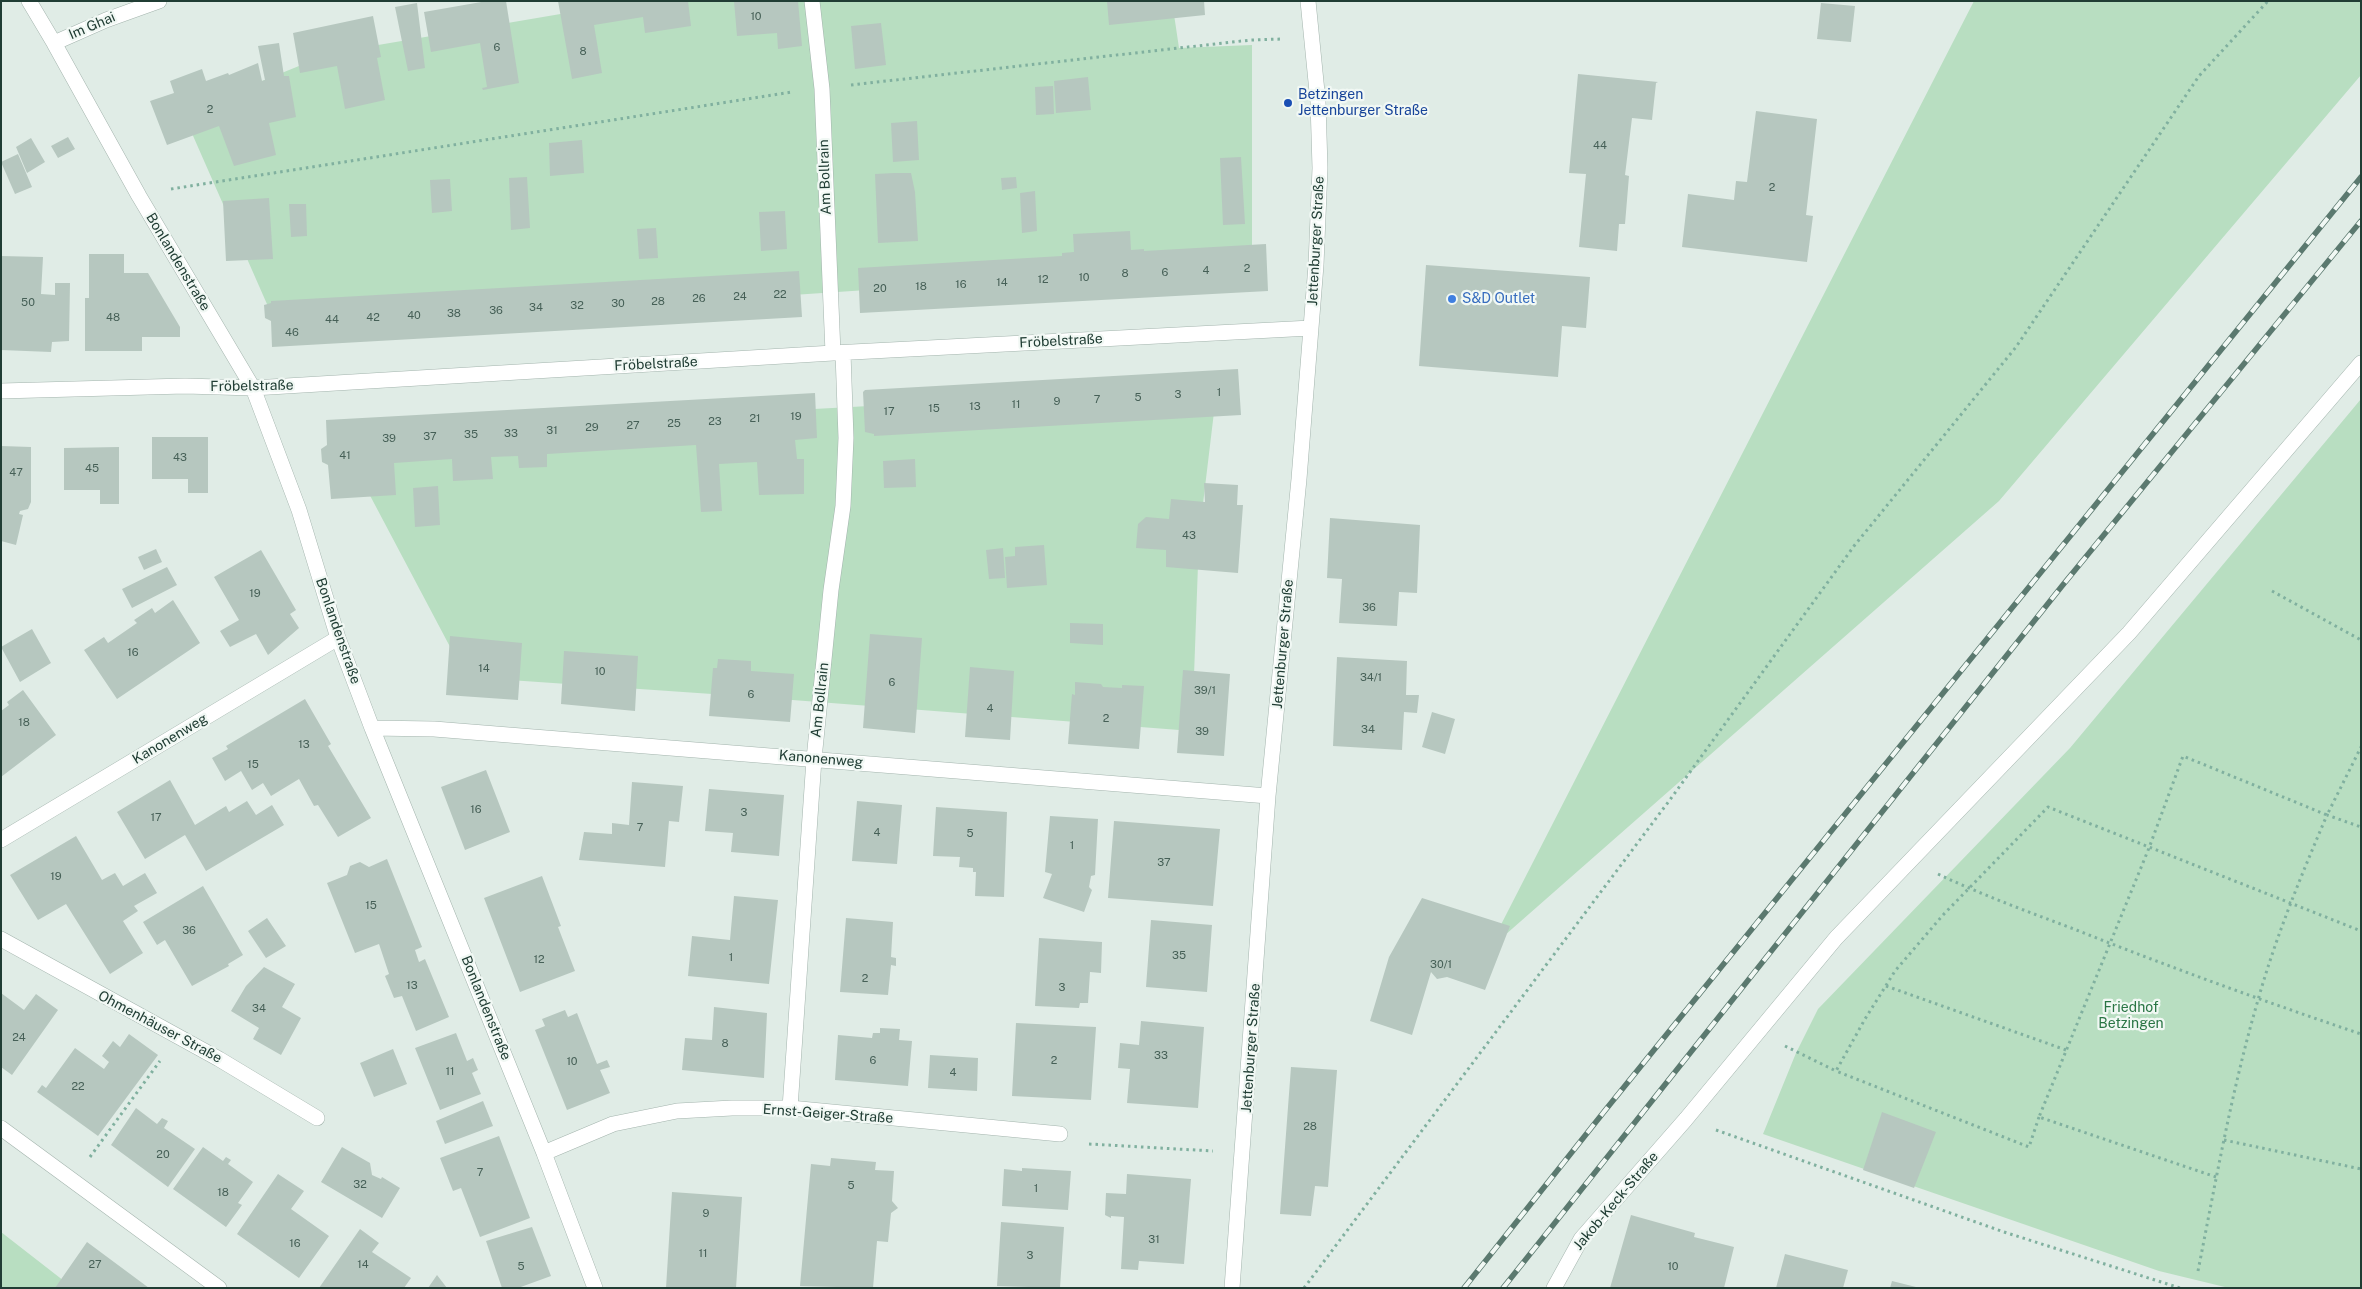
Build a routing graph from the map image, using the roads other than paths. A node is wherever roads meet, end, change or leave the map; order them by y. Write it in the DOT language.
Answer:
graph roads {
  1 [pos="28,1"];
  2 [pos="159,1"];
  3 [pos="812,1"];
  4 [pos="1308,1"];
  5 [pos="54,42"];
  6 [pos="1311,328"];
  7 [pos="838,353"];
  8 [pos="2361,363"];
  9 [pos="253,388"];
  10 [pos="1,391"];
  11 [pos="338,638"];
  12 [pos="372,728"];
  13 [pos="814,759"];
  14 [pos="1268,796"];
  15 [pos="1,840"];
  16 [pos="1,939"];
  17 [pos="790,1108"];
  18 [pos="316,1118"];
  19 [pos="1,1128"];
  20 [pos="1060,1134"];
  21 [pos="544,1153"];
  22 [pos="217,1287"];
  23 [pos="595,1288"];
  24 [pos="1232,1288"];
  25 [pos="1554,1288"];
  1 -- 5 [label="street, Bonlandenstraße"];
  2 -- 5 [label="street, Im Ghai"];
  3 -- 7 [label="street, Am Bollrain"];
  4 -- 6 [label="street, Jettenburger Straße"];
  5 -- 9 [label="street, Bonlandenstraße"];
  6 -- 7 [label="street, Fröbelstraße"];
  6 -- 14 [label="street, Jettenburger Straße"];
  7 -- 9 [label="street, Fröbelstraße"];
  7 -- 13 [label="street, Am Bollrain"];
  8 -- 25 [label="street, Jakob-Keck-Straße"];
  9 -- 10 [label="street, Fröbelstraße"];
  9 -- 11 [label="street, Bonlandenstraße"];
  11 -- 12 [label="street, Bonlandenstraße"];
  11 -- 15 [label="street, Kanonenweg"];
  12 -- 13 [label="street, Kanonenweg"];
  12 -- 21 [label="street, Bonlandenstraße"];
  13 -- 14 [label="street, Kanonenweg"];
  13 -- 17 [label="street, Am Bollrain"];
  14 -- 24 [label="street, Jettenburger Straße"];
  16 -- 18 [label="street, Ohmenhäuser Straße"];
  17 -- 20 [label="street, Ernst-Geiger-Straße"];
  17 -- 21 [label="street, Ernst-Geiger-Straße"];
  19 -- 22 [label="street"];
  21 -- 23 [label="street, Bonlandenstraße"];
}
